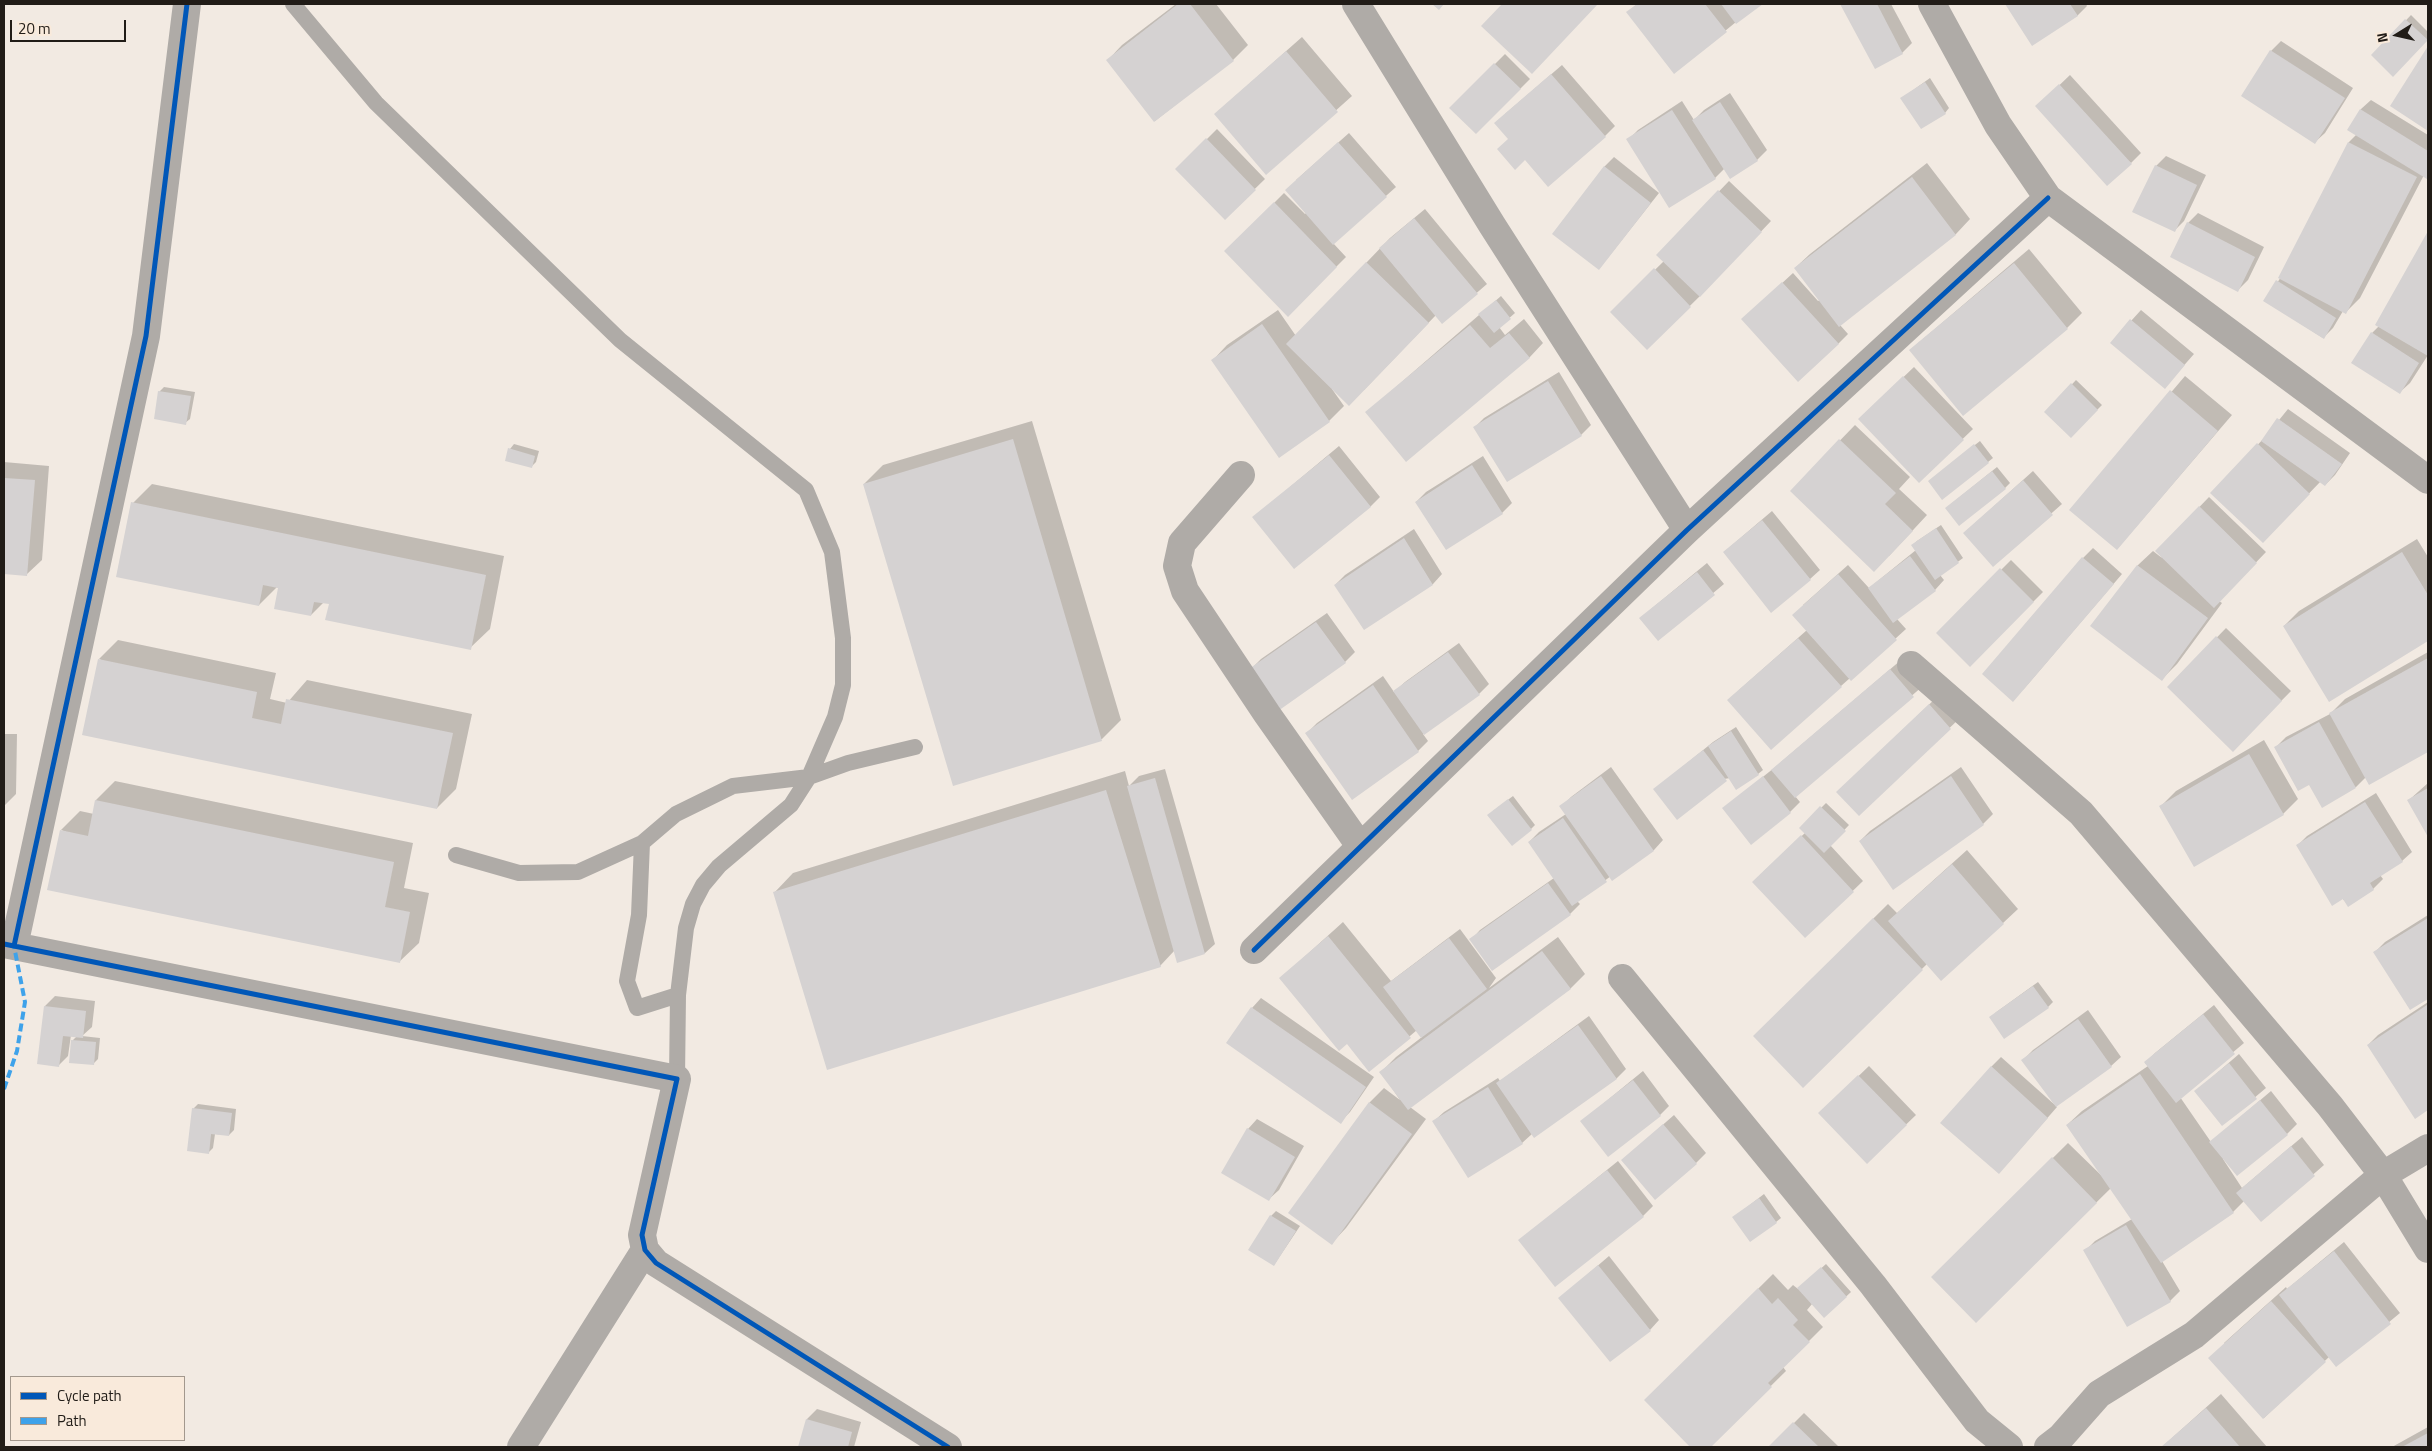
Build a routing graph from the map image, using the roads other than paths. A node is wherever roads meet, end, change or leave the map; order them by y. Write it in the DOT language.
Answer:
graph roads {
  1 [pos="187,4"];
  2 [pos="293,4"];
  3 [pos="1356,4"];
  4 [pos="1932,4"];
  5 [pos="2048,198"];
  6 [pos="1241,475"];
  7 [pos="2428,480"];
  8 [pos="1687,530"];
  9 [pos="1911,665"];
  10 [pos="914,748"];
  11 [pos="809,777"];
  12 [pos="642,843"];
  13 [pos="1360,846"];
  14 [pos="456,854"];
  15 [pos="9,945"];
  16 [pos="1254,950"];
  17 [pos="1622,978"];
  18 [pos="678,995"];
  19 [pos="677,1079"];
  20 [pos="2428,1148"];
  21 [pos="2383,1175"];
  22 [pos="2428,1249"];
  23 [pos="645,1250"];
  24 [pos="521,1447"];
  25 [pos="948,1447"];
  26 [pos="2010,1447"];
  27 [pos="2048,1447"];
  1 -- 15 [label="street"];
  2 -- 11 [label="lane"];
  3 -- 8 [label="street"];
  4 -- 5 [label="street"];
  5 -- 7 [label="street"];
  5 -- 8 [label="street"];
  6 -- 13 [label="street"];
  8 -- 13 [label="street"];
  9 -- 21 [label="street"];
  10 -- 11 [label="lane"];
  11 -- 12 [label="lane"];
  11 -- 18 [label="lane"];
  12 -- 14 [label="lane"];
  12 -- 18 [label="lane"];
  13 -- 16 [label="street"];
  15 -- 19 [label="street"];
  17 -- 26 [label="street"];
  18 -- 19 [label="lane"];
  19 -- 23 [label="street"];
  20 -- 21 [label="street"];
  21 -- 22 [label="street"];
  21 -- 27 [label="street"];
  23 -- 24 [label="street"];
  23 -- 25 [label="street"];
}
